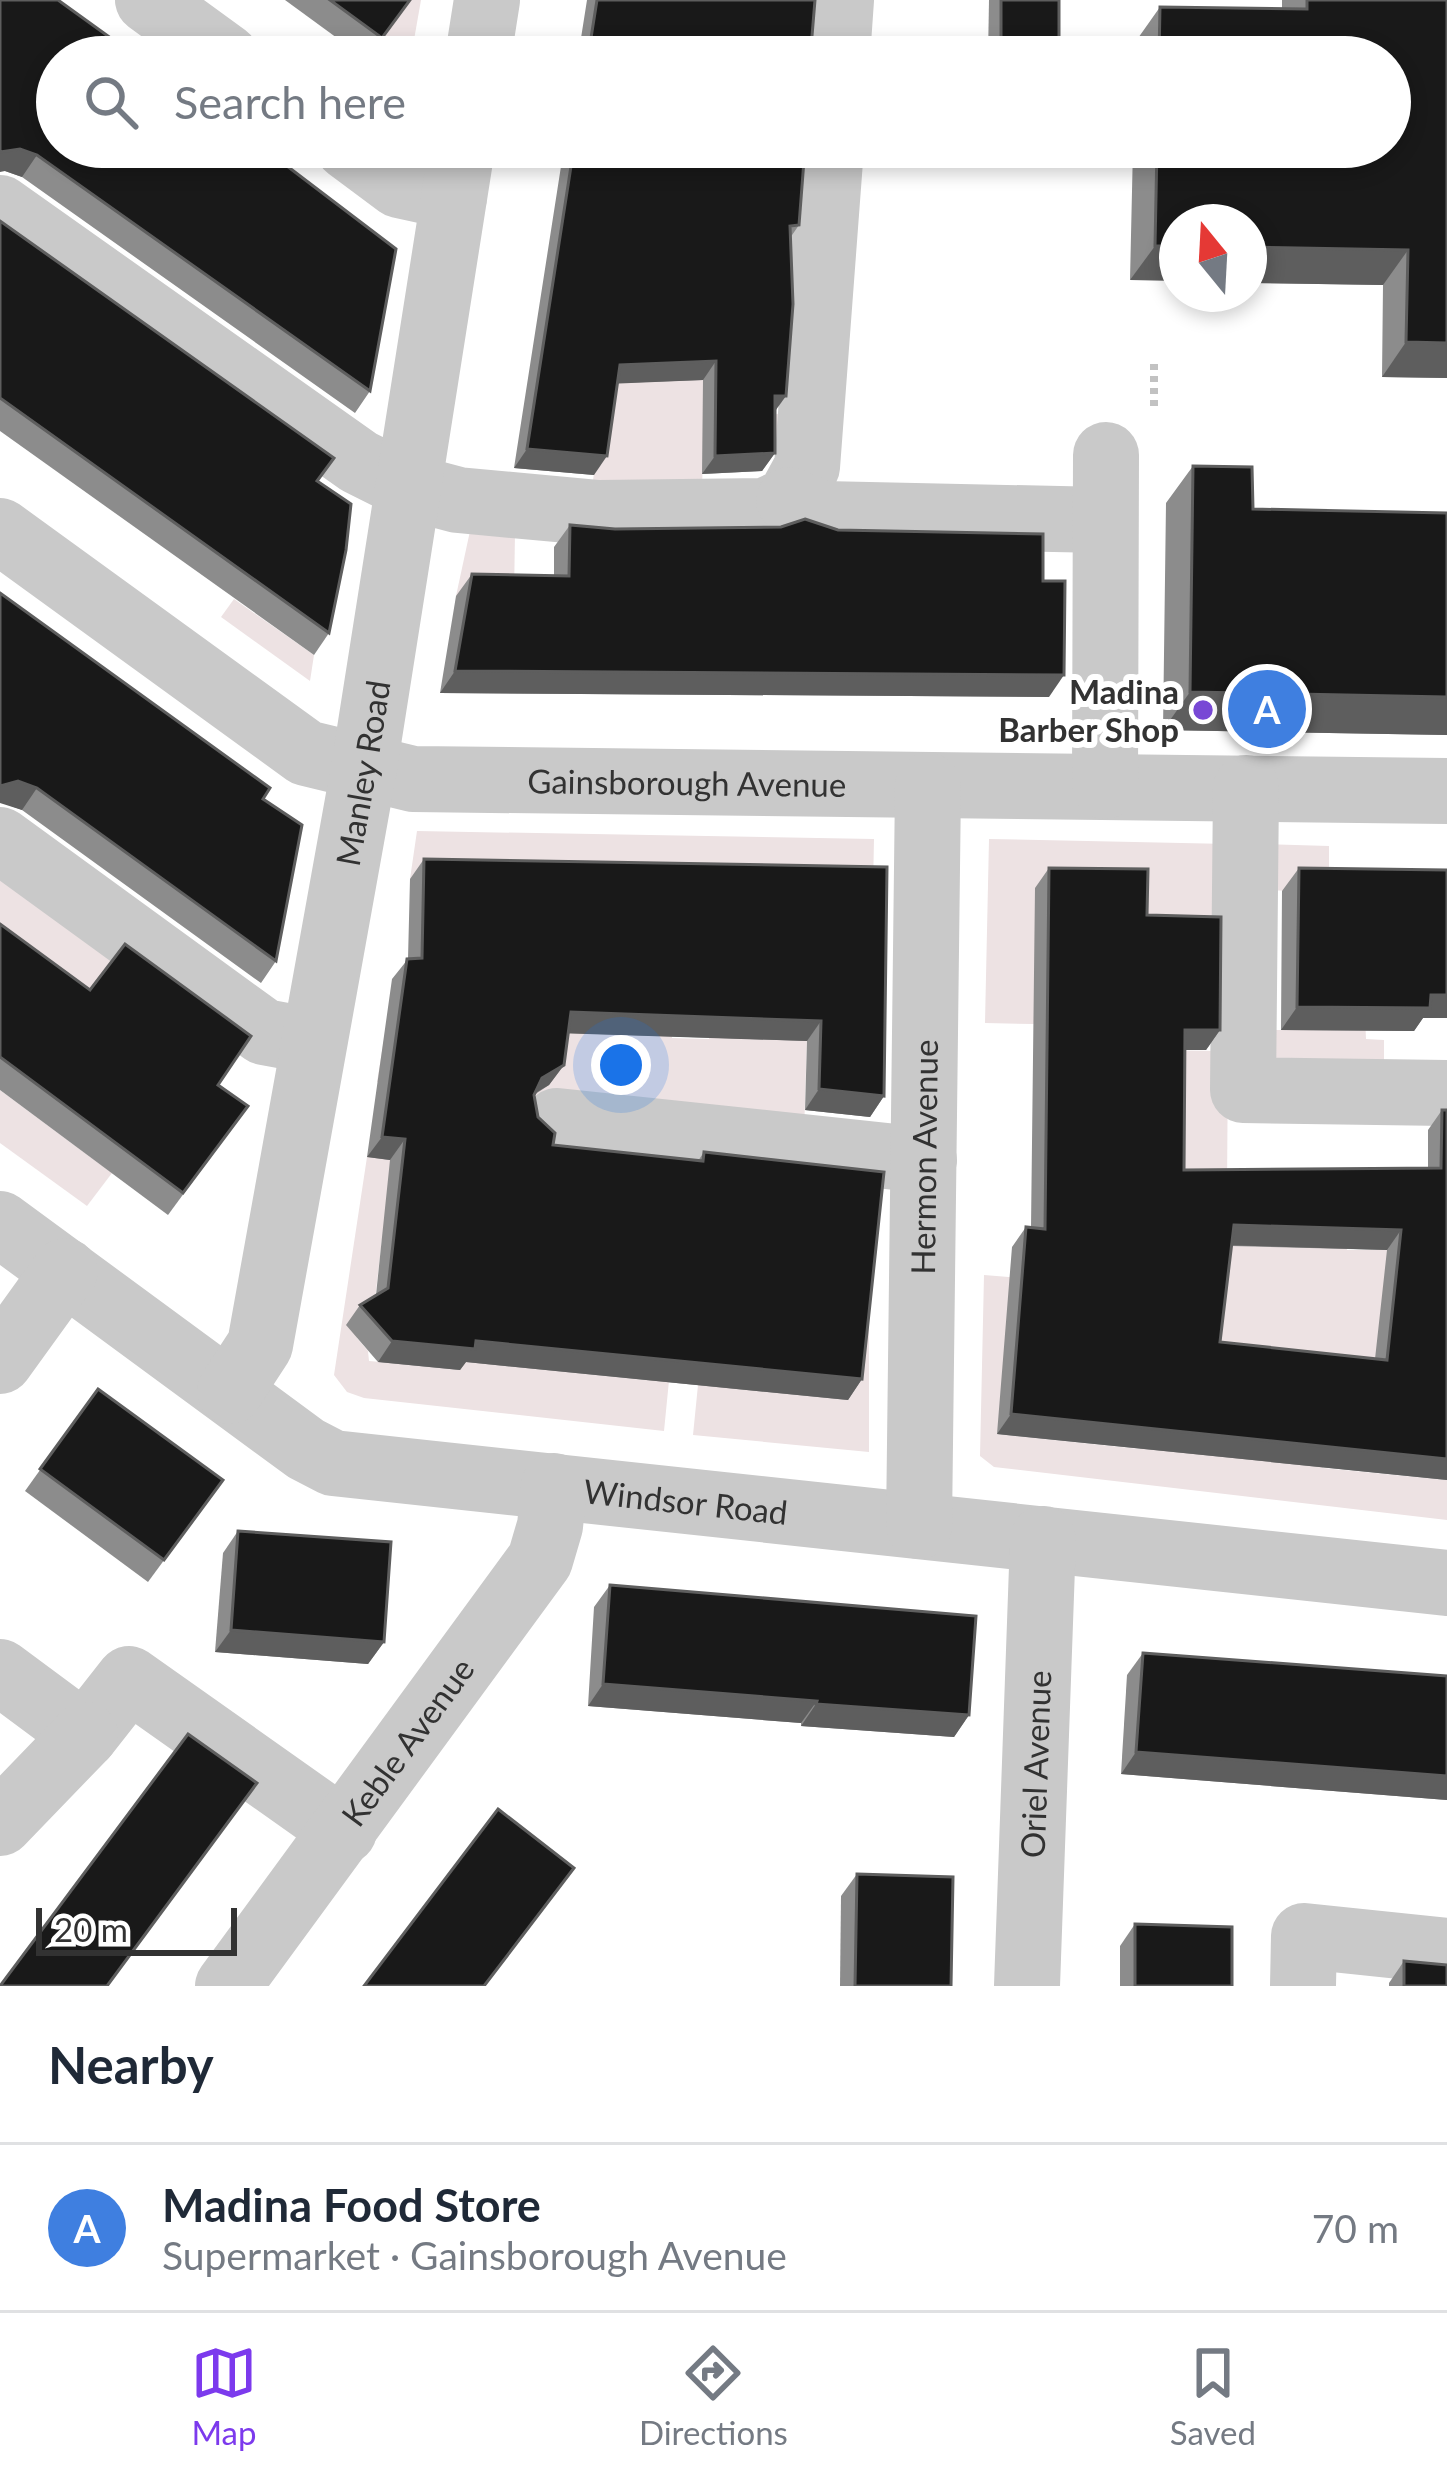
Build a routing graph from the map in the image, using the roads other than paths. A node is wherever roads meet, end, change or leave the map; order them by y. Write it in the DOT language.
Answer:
graph roads {
  1 [pos="148,0"];
  2 [pos="487,0"];
  3 [pos="842,0"];
  4 [pos="197,36"];
  5 [pos="481,36"];
  6 [pos="839,36"];
  7 [pos="376,168"];
  8 [pos="829,168"];
  9 [pos="458,172"];
  10 [pos="0,208"];
  11 [pos="1106,454"];
  12 [pos="409,488"];
  13 [pos="789,500"];
  14 [pos="1104,520"];
  15 [pos="0,531"];
  16 [pos="364,768"];
  17 [pos="928,786"];
  18 [pos="1105,786"];
  19 [pos="1246,788"];
  20 [pos="1447,790"];
  21 [pos="0,840"];
  22 [pos="314,1041"];
  23 [pos="1447,1093"];
  24 [pos="557,1121"];
  25 [pos="924,1160"];
  26 [pos="0,1224"];
  27 [pos="64,1271"];
  28 [pos="0,1360"];
  29 [pos="230,1391"];
  30 [pos="554,1486"];
  31 [pos="919,1526"];
  32 [pos="1042,1539"];
  33 [pos="1447,1583"];
  34 [pos="0,1672"];
  35 [pos="85,1735"];
  36 [pos="0,1823"];
  37 [pos="344,1831"];
  38 [pos="1447,1951"];
  39 [pos="228,1986"];
  40 [pos="1027,1986"];
  41 [pos="1303,1986"];
  1 -- 4 [label="street"];
  2 -- 5 [label="street"];
  3 -- 6 [label="street"];
  7 -- 9 [label="street"];
  8 -- 13 [label="street"];
  9 -- 12 [label="street, Manley Road"];
  10 -- 12 [label="street"];
  11 -- 14 [label="street"];
  12 -- 13 [label="street"];
  12 -- 16 [label="street, Manley Road"];
  13 -- 14 [label="street"];
  14 -- 18 [label="street"];
  15 -- 16 [label="street, Gainsborough Avenue"];
  16 -- 17 [label="street, Gainsborough Avenue"];
  16 -- 22 [label="street, Manley Road"];
  17 -- 18 [label="street, Gainsborough Avenue"];
  17 -- 25 [label="street, Hermon Avenue"];
  18 -- 19 [label="street, Gainsborough Avenue"];
  19 -- 20 [label="street, Gainsborough Avenue"];
  19 -- 23 [label="street"];
  21 -- 22 [label="street"];
  22 -- 29 [label="street, Manley Road"];
  24 -- 25 [label="street"];
  25 -- 31 [label="street, Hermon Avenue"];
  26 -- 27 [label="street, Windsor Road"];
  27 -- 28 [label="street"];
  27 -- 29 [label="street, Windsor Road"];
  29 -- 30 [label="street, Windsor Road"];
  30 -- 31 [label="street, Windsor Road"];
  30 -- 37 [label="street, Keble Avenue"];
  31 -- 32 [label="street, Windsor Road"];
  32 -- 33 [label="street, Windsor Road"];
  32 -- 40 [label="street, Oriel Avenue"];
  34 -- 35 [label="street"];
  35 -- 36 [label="street"];
  35 -- 37 [label="street"];
  37 -- 39 [label="street, Keble Avenue"];
  38 -- 41 [label="street"];
}
